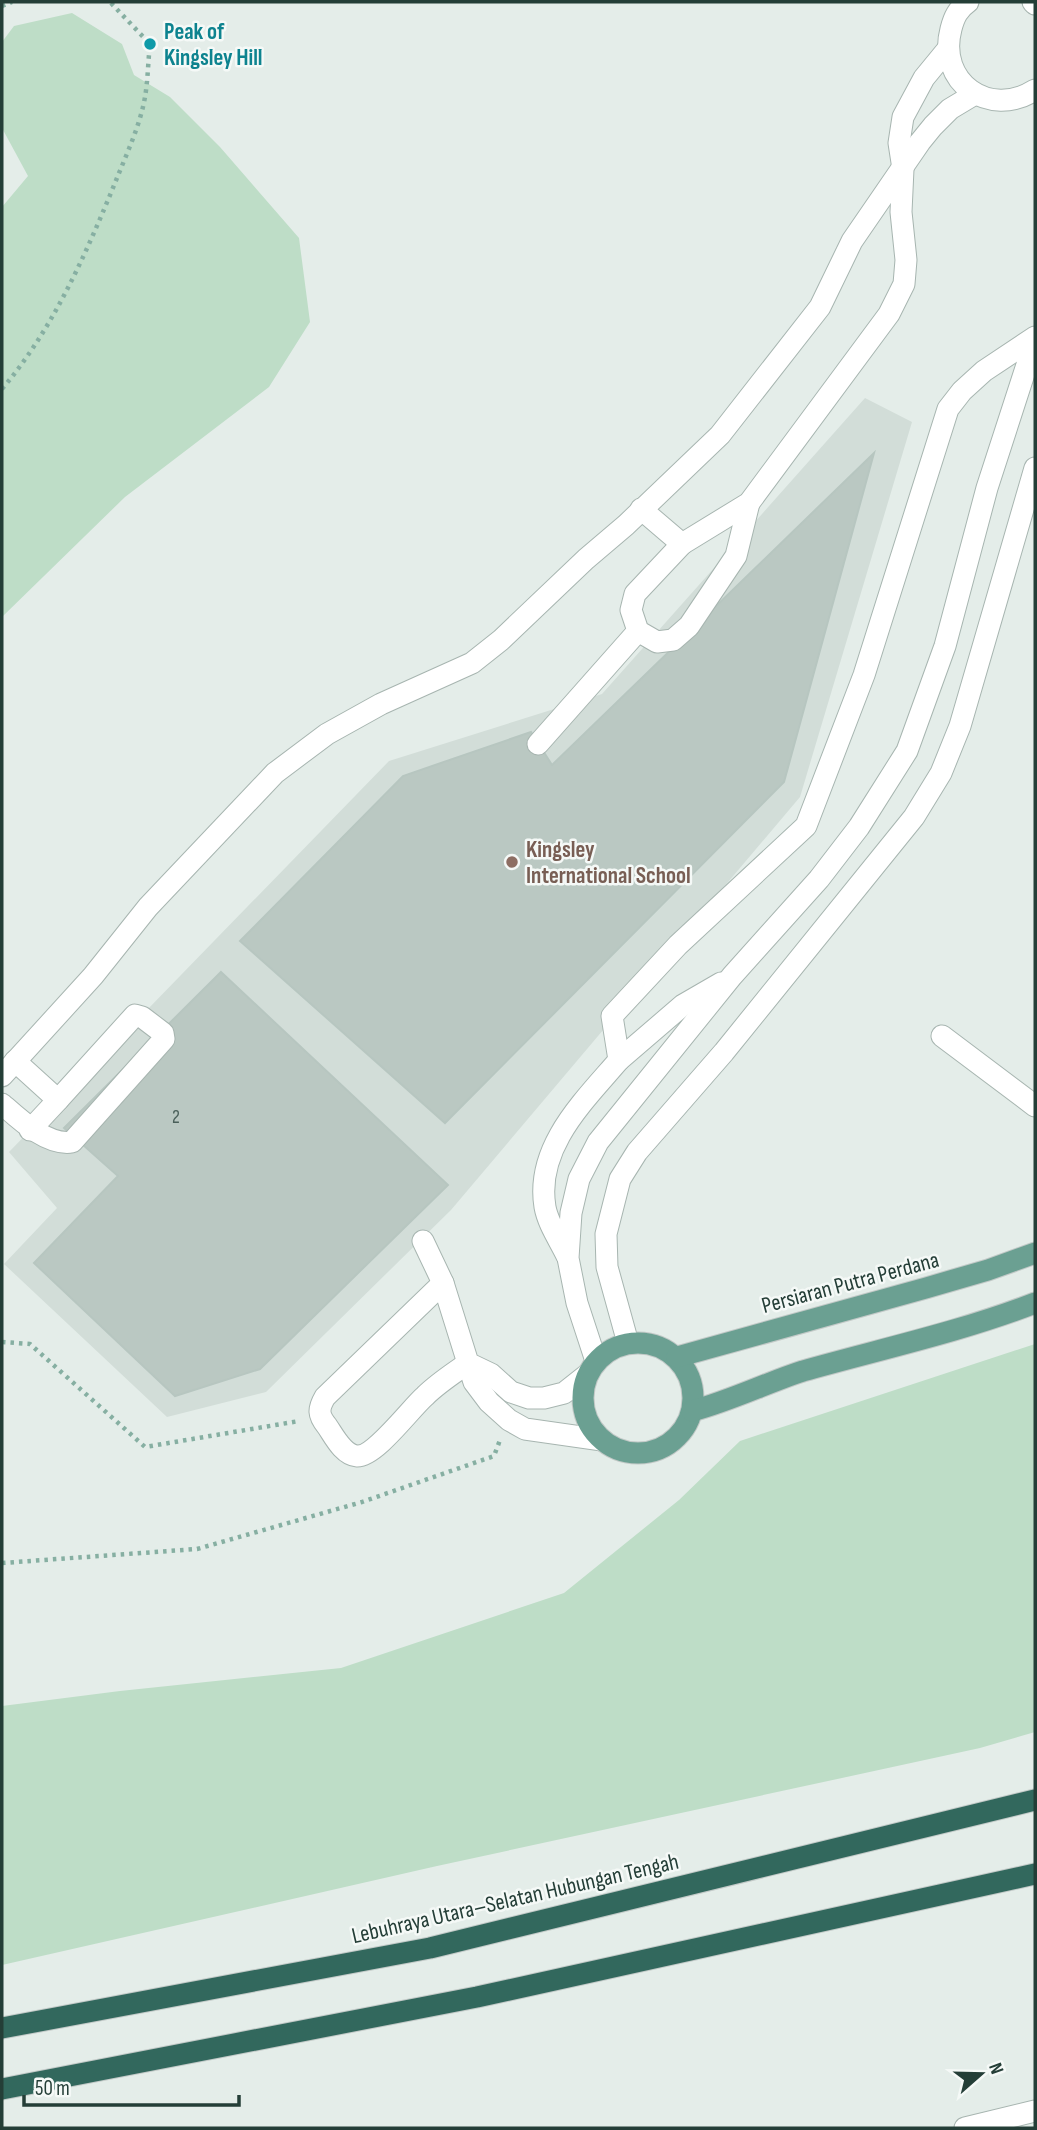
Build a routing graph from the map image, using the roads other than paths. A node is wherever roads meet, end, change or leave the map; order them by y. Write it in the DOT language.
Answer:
graph roads {
  1 [pos="958,7"];
  2 [pos="947,50"];
  3 [pos="975,94"];
  4 [pos="1032,98"];
  5 [pos="903,169"];
  6 [pos="1035,339"];
  7 [pos="1035,468"];
  8 [pos="749,503"];
  9 [pos="641,509"];
  10 [pos="682,544"];
  11 [pos="638,631"];
  12 [pos="538,744"];
  13 [pos="732,976"];
  14 [pos="942,1036"];
  15 [pos="620,1060"];
  16 [pos="8,1069"];
  17 [pos="58,1100"];
  18 [pos="2,1104"];
  19 [pos="1035,1106"];
  20 [pos="30,1130"];
  21 [pos="423,1241"];
  22 [pos="1035,1254"];
  23 [pos="568,1258"];
  24 [pos="443,1283"];
  25 [pos="1035,1303"];
  26 [pos="628,1343"];
  27 [pos="677,1357"];
  28 [pos="468,1363"];
  29 [pos="592,1368"];
  30 [pos="692,1411"];
  31 [pos="603,1440"];
  32 [pos="1035,1800"];
  33 [pos="1035,1874"];
  34 [pos="2,2028"];
  35 [pos="2,2089"];
  36 [pos="1035,2111"];
  37 [pos="965,2128"];
  1 -- 2 [label="street"];
  2 -- 3 [label="street"];
  2 -- 5 [label="street"];
  3 -- 4 [label="street"];
  3 -- 5 [label="street"];
  5 -- 8 [label="street"];
  5 -- 9 [label="street"];
  6 -- 13 [label="street"];
  6 -- 15 [label="street"];
  7 -- 26 [label="street"];
  8 -- 10 [label="street"];
  8 -- 11 [label="street"];
  9 -- 10 [label="street"];
  9 -- 16 [label="street"];
  10 -- 11 [label="street"];
  11 -- 12 [label="street"];
  13 -- 15 [label="street"];
  13 -- 23 [label="street"];
  14 -- 19 [label="street"];
  15 -- 23 [label="street"];
  16 -- 17 [label="street"];
  17 -- 20 [label="street"];
  17 -- 20 [label="street"];
  18 -- 20 [label="street"];
  21 -- 24 [label="street"];
  22 -- 27 [label="main road, Persiaran Putra Perdana"];
  23 -- 29 [label="street"];
  24 -- 28 [label="street"];
  24 -- 28 [label="street"];
  25 -- 30 [label="main road"];
  26 -- 27 [label="main road"];
  26 -- 29 [label="main road"];
  27 -- 30 [label="main road"];
  28 -- 29 [label="street"];
  28 -- 31 [label="street"];
  29 -- 31 [label="main road"];
  30 -- 31 [label="main road"];
  32 -- 34 [label="highway, Lebuhraya Utara–Selatan Hubungan Tengah"];
  33 -- 35 [label="highway"];
  36 -- 37 [label="street"];
}
